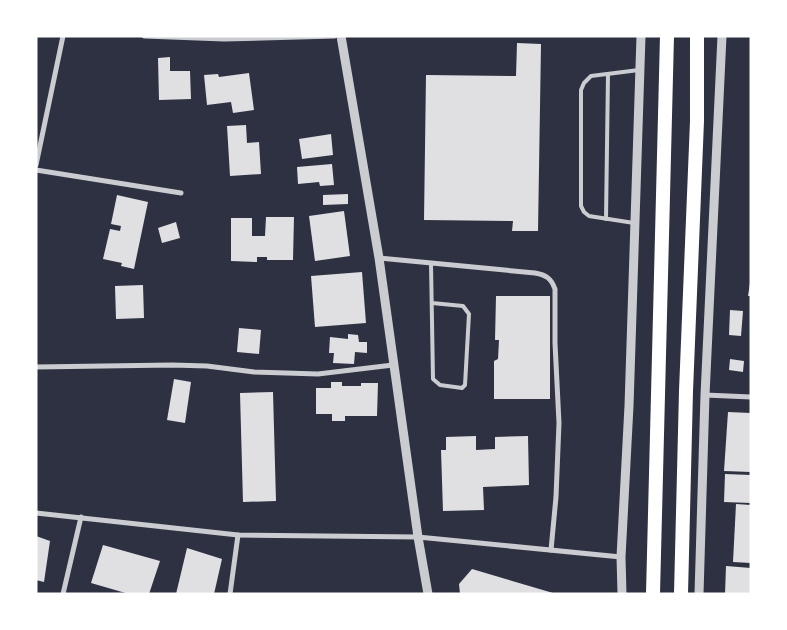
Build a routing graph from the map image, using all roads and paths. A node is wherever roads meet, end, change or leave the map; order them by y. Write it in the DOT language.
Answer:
graph roads {
  1 [pos="63,36"];
  2 [pos="144,36"];
  3 [pos="335,36"];
  4 [pos="341,36"];
  5 [pos="641,36"];
  6 [pos="668,36"];
  7 [pos="697,36"];
  8 [pos="722,36"];
  9 [pos="640,70"];
  10 [pos="608,74"];
  11 [pos="36,165"];
  12 [pos="36,170"];
  13 [pos="182,193"];
  14 [pos="606,219"];
  15 [pos="636,223"];
  16 [pos="379,258"];
  17 [pos="431,264"];
  18 [pos="432,304"];
  19 [pos="393,365"];
  20 [pos="36,367"];
  21 [pos="705,395"];
  22 [pos="751,397"];
  23 [pos="36,513"];
  24 [pos="81,517"];
  25 [pos="238,535"];
  26 [pos="418,537"];
  27 [pos="551,550"];
  28 [pos="621,557"];
  29 [pos="63,594"];
  30 [pos="230,594"];
  31 [pos="428,594"];
  32 [pos="622,594"];
  33 [pos="652,594"];
  34 [pos="681,594"];
  35 [pos="699,594"];
  1 -- 11 [label="street"];
  2 -- 3 [label="street"];
  4 -- 16 [label="street"];
  5 -- 9 [label="street"];
  6 -- 33 [label="highway"];
  7 -- 34 [label="highway"];
  8 -- 21 [label="street"];
  9 -- 10 [label="lane"];
  9 -- 15 [label="street"];
  10 -- 14 [label="lane"];
  10 -- 14 [label="lane"];
  12 -- 13 [label="street"];
  14 -- 15 [label="lane"];
  15 -- 28 [label="street"];
  16 -- 17 [label="street"];
  16 -- 19 [label="street"];
  17 -- 18 [label="lane"];
  17 -- 27 [label="street"];
  18 -- 18 [label="lane"];
  19 -- 20 [label="street"];
  19 -- 26 [label="street"];
  21 -- 22 [label="street"];
  21 -- 35 [label="street"];
  23 -- 24 [label="street"];
  24 -- 25 [label="street"];
  24 -- 29 [label="street"];
  25 -- 26 [label="street"];
  25 -- 30 [label="street"];
  26 -- 27 [label="street"];
  26 -- 31 [label="street"];
  27 -- 28 [label="street"];
  28 -- 32 [label="street"];
}
